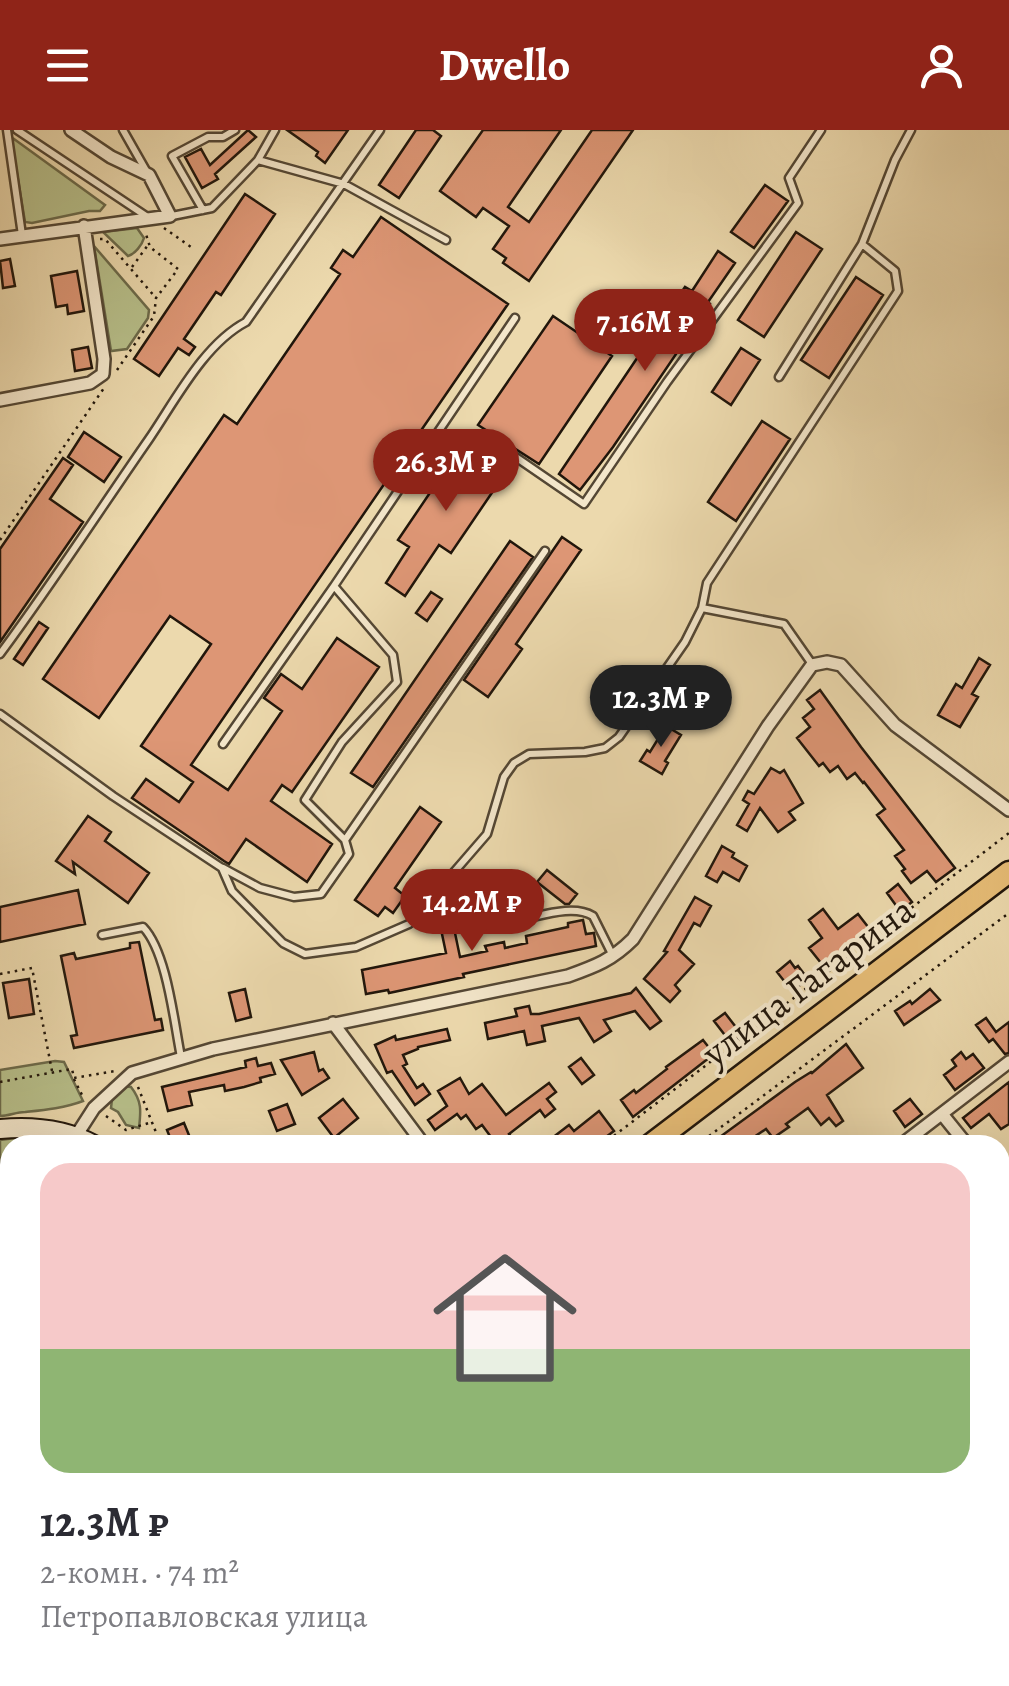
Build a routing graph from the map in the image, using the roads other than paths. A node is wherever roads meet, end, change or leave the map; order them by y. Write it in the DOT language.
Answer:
graph roads {
  1 [pos="7,130"];
  2 [pos="17,130"];
  3 [pos="71,130"];
  4 [pos="123,130"];
  5 [pos="235,130"];
  6 [pos="275,130"];
  7 [pos="380,130"];
  8 [pos="821,130"];
  9 [pos="911,130"];
  10 [pos="258,160"];
  11 [pos="149,175"];
  12 [pos="344,184"];
  13 [pos="202,210"];
  14 [pos="170,216"];
  15 [pos="150,218"];
  16 [pos="84,226"];
  17 [pos="22,235"];
  18 [pos="0,239"];
  19 [pos="446,240"];
  20 [pos="862,244"];
  21 [pos="516,318"];
  22 [pos="778,377"];
  23 [pos="0,400"];
  24 [pos="504,449"];
  25 [pos="545,551"];
  26 [pos="334,586"];
  27 [pos="702,608"];
  28 [pos="0,654"];
  29 [pos="812,665"];
  30 [pos="0,714"];
  31 [pos="222,744"];
  32 [pos="1009,810"];
  33 [pos="345,840"];
  34 [pos="222,868"];
  35 [pos="1009,872"];
  36 [pos="519,920"];
  37 [pos="102,936"];
  38 [pos="614,957"];
  39 [pos="334,1023"];
  40 [pos="181,1058"];
  41 [pos="1009,1062"];
  42 [pos="942,1114"];
  43 [pos="0,1129"];
  44 [pos="71,1135"];
  45 [pos="77,1135"];
  46 [pos="417,1135"];
  47 [pos="663,1135"];
  48 [pos="915,1135"];
  49 [pos="958,1135"];
  1 -- 17 [label="lane"];
  2 -- 15 [label="lane"];
  3 -- 11 [label="street"];
  4 -- 11 [label="lane"];
  5 -- 13 [label="lane"];
  6 -- 10 [label="lane"];
  7 -- 12 [label="lane"];
  8 -- 24 [label="lane"];
  9 -- 20 [label="lane"];
  10 -- 12 [label="lane"];
  10 -- 13 [label="lane"];
  11 -- 14 [label="street"];
  12 -- 19 [label="lane"];
  12 -- 28 [label="lane"];
  13 -- 14 [label="lane"];
  14 -- 15 [label="street"];
  15 -- 16 [label="street"];
  16 -- 17 [label="street"];
  16 -- 23 [label="street"];
  17 -- 18 [label="street"];
  20 -- 22 [label="lane"];
  20 -- 27 [label="lane"];
  21 -- 26 [label="lane"];
  25 -- 33 [label="lane"];
  26 -- 31 [label="lane"];
  26 -- 33 [label="lane"];
  27 -- 29 [label="lane"];
  27 -- 34 [label="lane"];
  29 -- 32 [label="street"];
  29 -- 38 [label="street"];
  30 -- 34 [label="lane"];
  33 -- 34 [label="lane"];
  35 -- 47 [label="main road, улица Гагарина"];
  36 -- 38 [label="lane"];
  37 -- 40 [label="lane"];
  38 -- 39 [label="street"];
  39 -- 40 [label="street"];
  39 -- 46 [label="street"];
  40 -- 45 [label="street"];
  41 -- 42 [label="street"];
  42 -- 48 [label="street"];
  42 -- 49 [label="street"];
  43 -- 44 [label="main road"];
}
